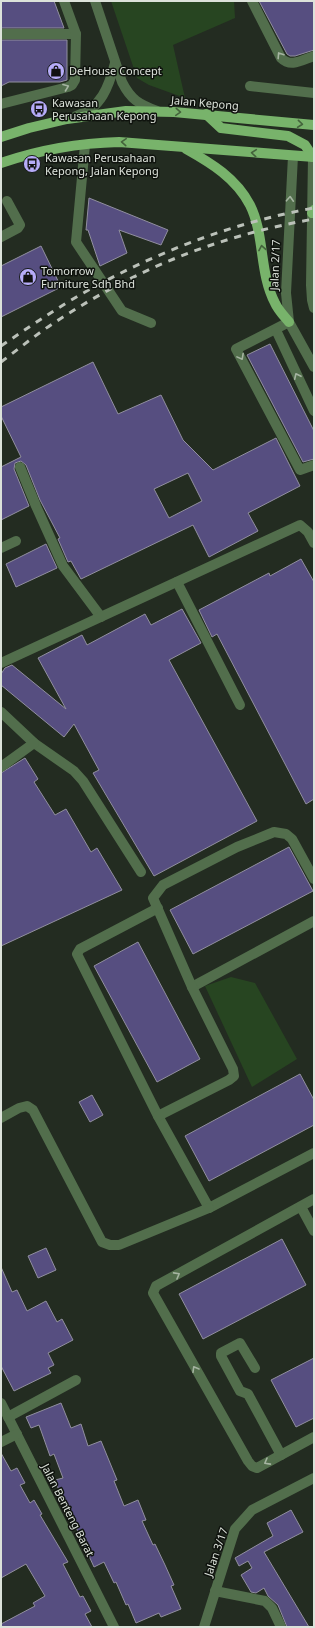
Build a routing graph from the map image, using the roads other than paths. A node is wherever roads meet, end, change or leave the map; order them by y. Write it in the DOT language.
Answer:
graph roads {
  1 [pos="64,1"];
  2 [pos="95,1"];
  3 [pos="252,1"];
  4 [pos="1,34"];
  5 [pos="76,34"];
  6 [pos="314,56"];
  7 [pos="116,63"];
  8 [pos="250,86"];
  9 [pos="314,93"];
  10 [pos="1,104"];
  11 [pos="157,111"];
  12 [pos="206,114"];
  13 [pos="67,119"];
  14 [pos="314,125"];
  15 [pos="1,137"];
  16 [pos="309,143"];
  17 [pos="85,144"];
  18 [pos="182,147"];
  19 [pos="292,156"];
  20 [pos="313,157"];
  21 [pos="1,163"];
  22 [pos="7,201"];
  23 [pos="313,212"];
  24 [pos="1,237"];
  25 [pos="314,308"];
  26 [pos="290,322"];
  27 [pos="151,324"];
  28 [pos="276,330"];
  29 [pos="314,367"];
  30 [pos="314,411"];
  31 [pos="314,465"];
  32 [pos="20,467"];
  33 [pos="16,542"];
  34 [pos="314,543"];
  35 [pos="1,548"];
  36 [pos="177,582"];
  37 [pos="101,617"];
  38 [pos="1,663"];
  39 [pos="240,705"];
  40 [pos="1,712"];
  41 [pos="34,743"];
  42 [pos="1,767"];
  43 [pos="141,872"];
  44 [pos="314,879"];
  45 [pos="158,908"];
  46 [pos="314,922"];
  47 [pos="192,987"];
  48 [pos="158,1116"];
  49 [pos="1,1118"];
  50 [pos="314,1153"];
  51 [pos="314,1199"];
  52 [pos="301,1207"];
  53 [pos="209,1208"];
  54 [pos="314,1231"];
  55 [pos="255,1368"];
  56 [pos="76,1380"];
  57 [pos="1,1403"];
  58 [pos="8,1417"];
  59 [pos="17,1434"];
  60 [pos="314,1437"];
  61 [pos="1,1442"];
  62 [pos="281,1455"];
  63 [pos="314,1478"];
  64 [pos="215,1591"];
  65 [pos="114,1627"];
  66 [pos="204,1627"];
  67 [pos="281,1627"];
  1 -- 5 [label="street"];
  2 -- 7 [label="street"];
  6 -- 3 [label="street, one-way"];
  4 -- 5 [label="street"];
  10 -- 5 [label="street, one-way"];
  7 -- 11 [label="street"];
  7 -- 13 [label="street"];
  8 -- 9 [label="street"];
  11 -- 12 [label="main road, Jalan Kepong, one-way"];
  11 -- 13 [label="main road, Jalan Kepong"];
  12 -- 14 [label="main road, Jalan Kepong, one-way"];
  12 -- 16 [label="main road"];
  13 -- 15 [label="main road, Jalan Kepong"];
  16 -- 19 [label="main road"];
  16 -- 20 [label="main road"];
  18 -- 17 [label="main road, one-way"];
  17 -- 21 [label="main road"];
  17 -- 27 [label="street"];
  19 -- 18 [label="main road, one-way"];
  26 -- 18 [label="main road, one-way"];
  19 -- 20 [label="main road"];
  26 -- 19 [label="street, Jalan 2/17, one-way"];
  20 -- 23 [label="street"];
  22 -- 24 [label="street"];
  23 -- 25 [label="street"];
  26 -- 28 [label="street"];
  26 -- 29 [label="street, Jalan 2/17"];
  30 -- 28 [label="street, one-way"];
  28 -- 31 [label="street, one-way"];
  32 -- 37 [label="street"];
  33 -- 35 [label="street"];
  34 -- 36 [label="street"];
  36 -- 37 [label="street"];
  36 -- 39 [label="street"];
  37 -- 38 [label="street"];
  40 -- 41 [label="street"];
  41 -- 42 [label="street"];
  41 -- 43 [label="street"];
  44 -- 45 [label="street"];
  45 -- 47 [label="street"];
  45 -- 48 [label="street"];
  46 -- 47 [label="street"];
  47 -- 48 [label="street"];
  48 -- 53 [label="street"];
  49 -- 53 [label="street"];
  50 -- 53 [label="street"];
  51 -- 52 [label="street"];
  52 -- 54 [label="street"];
  62 -- 52 [label="street, one-way"];
  55 -- 62 [label="street"];
  56 -- 58 [label="street"];
  57 -- 58 [label="street, Jalan Benteng Barat"];
  58 -- 59 [label="street, Jalan Benteng Barat"];
  59 -- 61 [label="street"];
  59 -- 65 [label="street, Jalan Benteng Barat"];
  60 -- 62 [label="street"];
  63 -- 64 [label="street, Jalan 3/17"];
  64 -- 66 [label="street, Jalan 3/17"];
  64 -- 67 [label="street"];
}
